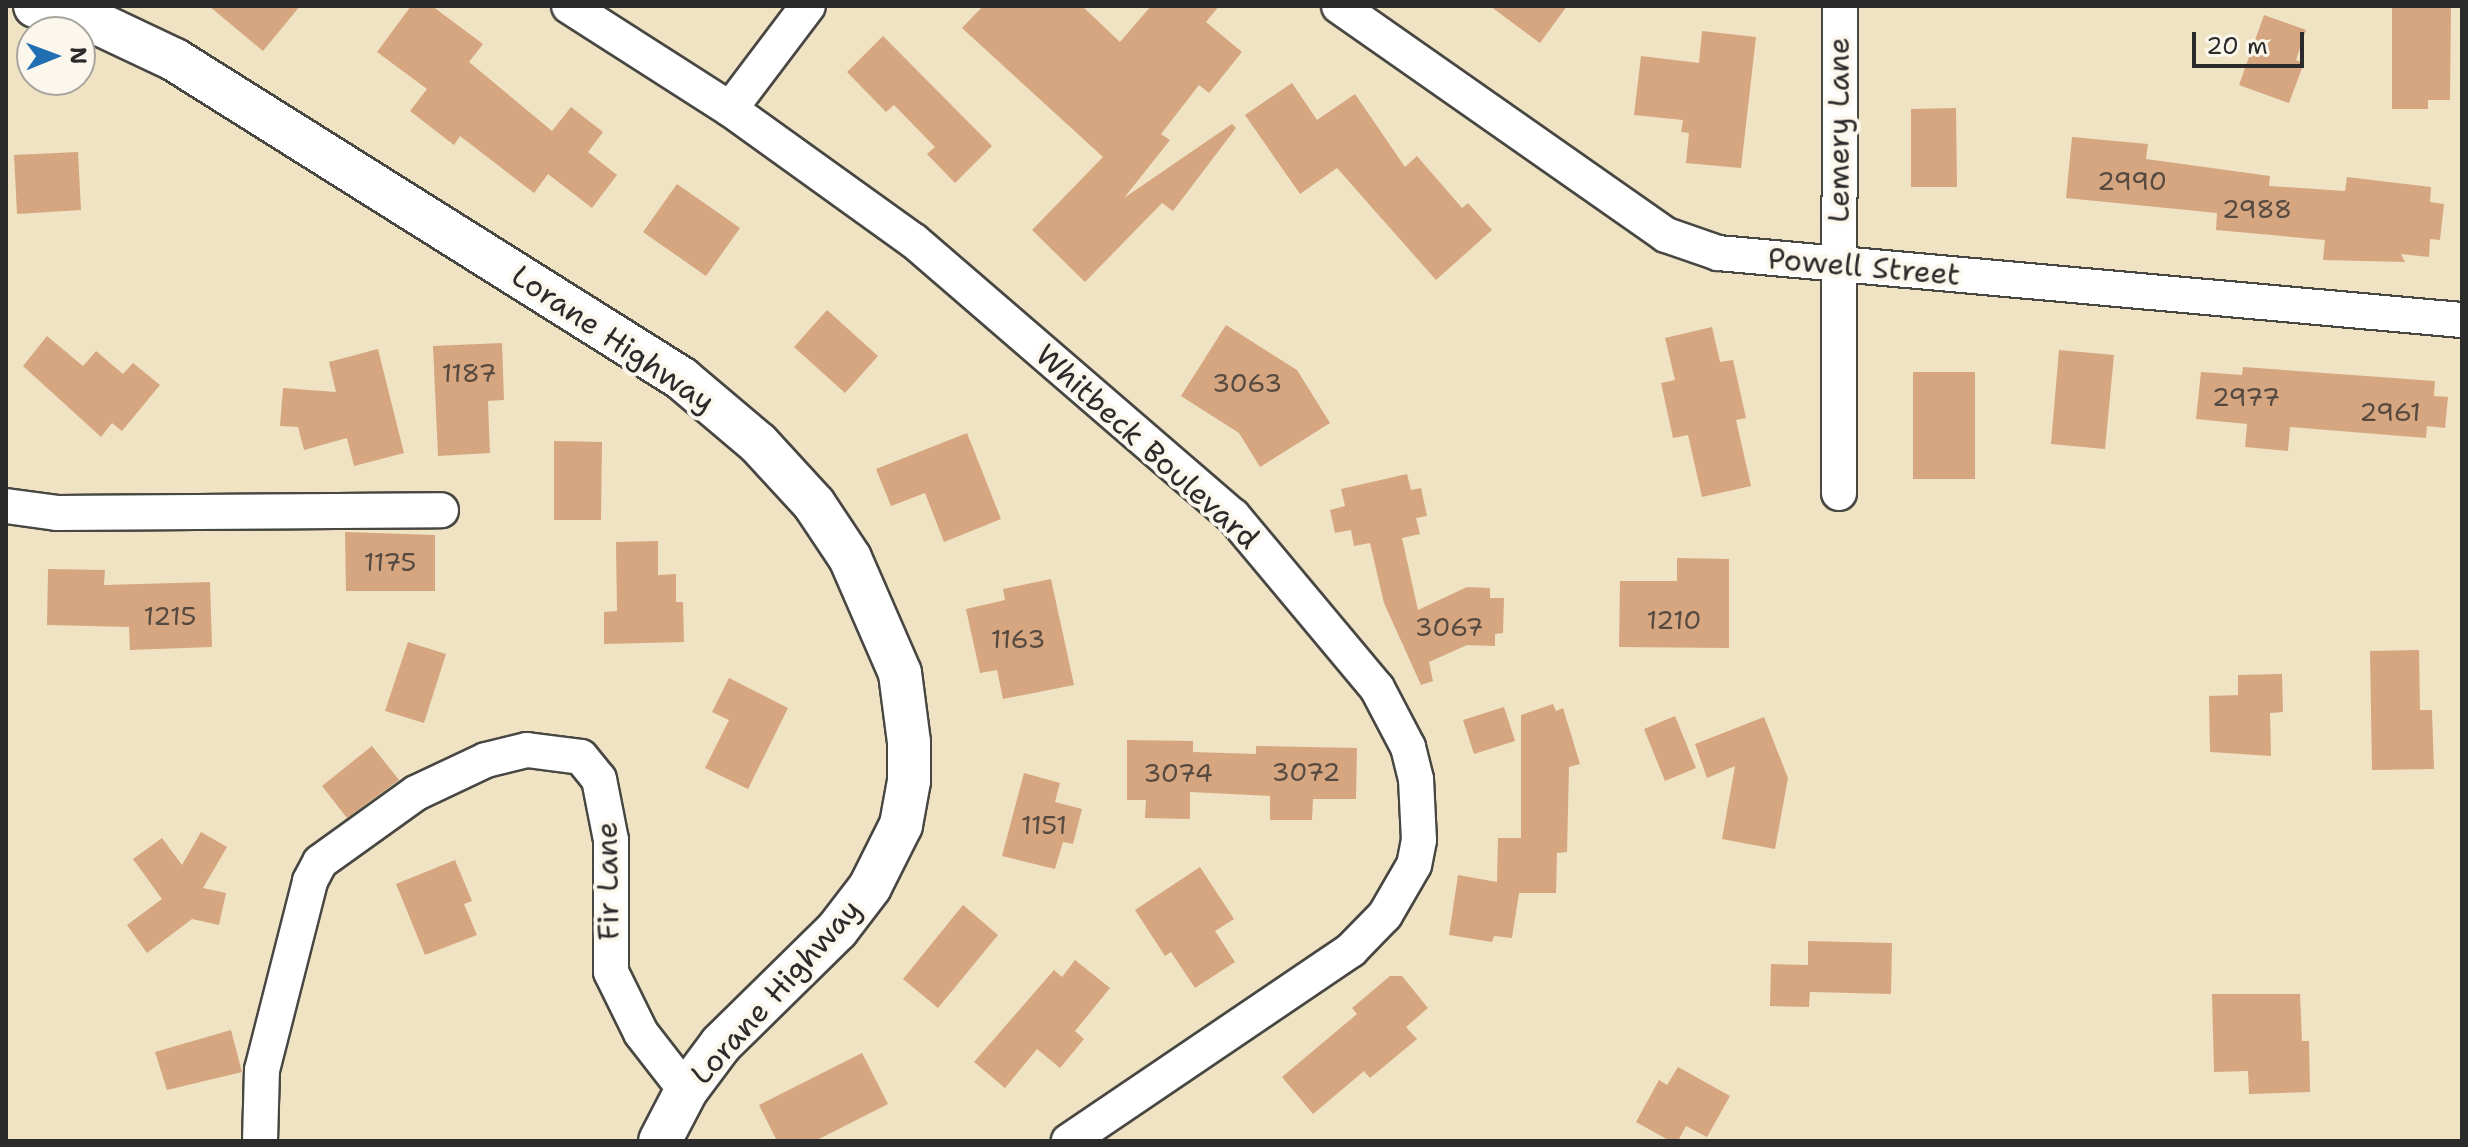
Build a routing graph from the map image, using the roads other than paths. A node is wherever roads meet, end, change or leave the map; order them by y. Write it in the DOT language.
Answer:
graph roads {
  1 [pos="35,6"];
  2 [pos="569,6"];
  3 [pos="808,6"];
  4 [pos="1339,6"];
  5 [pos="1840,6"];
  6 [pos="730,109"];
  7 [pos="1838,266"];
  8 [pos="2462,320"];
  9 [pos="1839,493"];
  10 [pos="6,506"];
  11 [pos="441,510"];
  12 [pos="686,1091"];
  13 [pos="260,1141"];
  14 [pos="660,1141"];
  15 [pos="1069,1141"];
  1 -- 12 [label="street, Lorane Highway"];
  2 -- 6 [label="street, Whitbeck Boulevard"];
  3 -- 6 [label="street"];
  4 -- 7 [label="street, Powell Street"];
  5 -- 7 [label="street, Lemery Lane"];
  6 -- 15 [label="street, Whitbeck Boulevard"];
  7 -- 8 [label="street, Powell Street"];
  7 -- 9 [label="street, Lemery Lane"];
  10 -- 11 [label="street"];
  12 -- 13 [label="street, Fir Lane"];
  12 -- 14 [label="street, Lorane Highway"];
}
